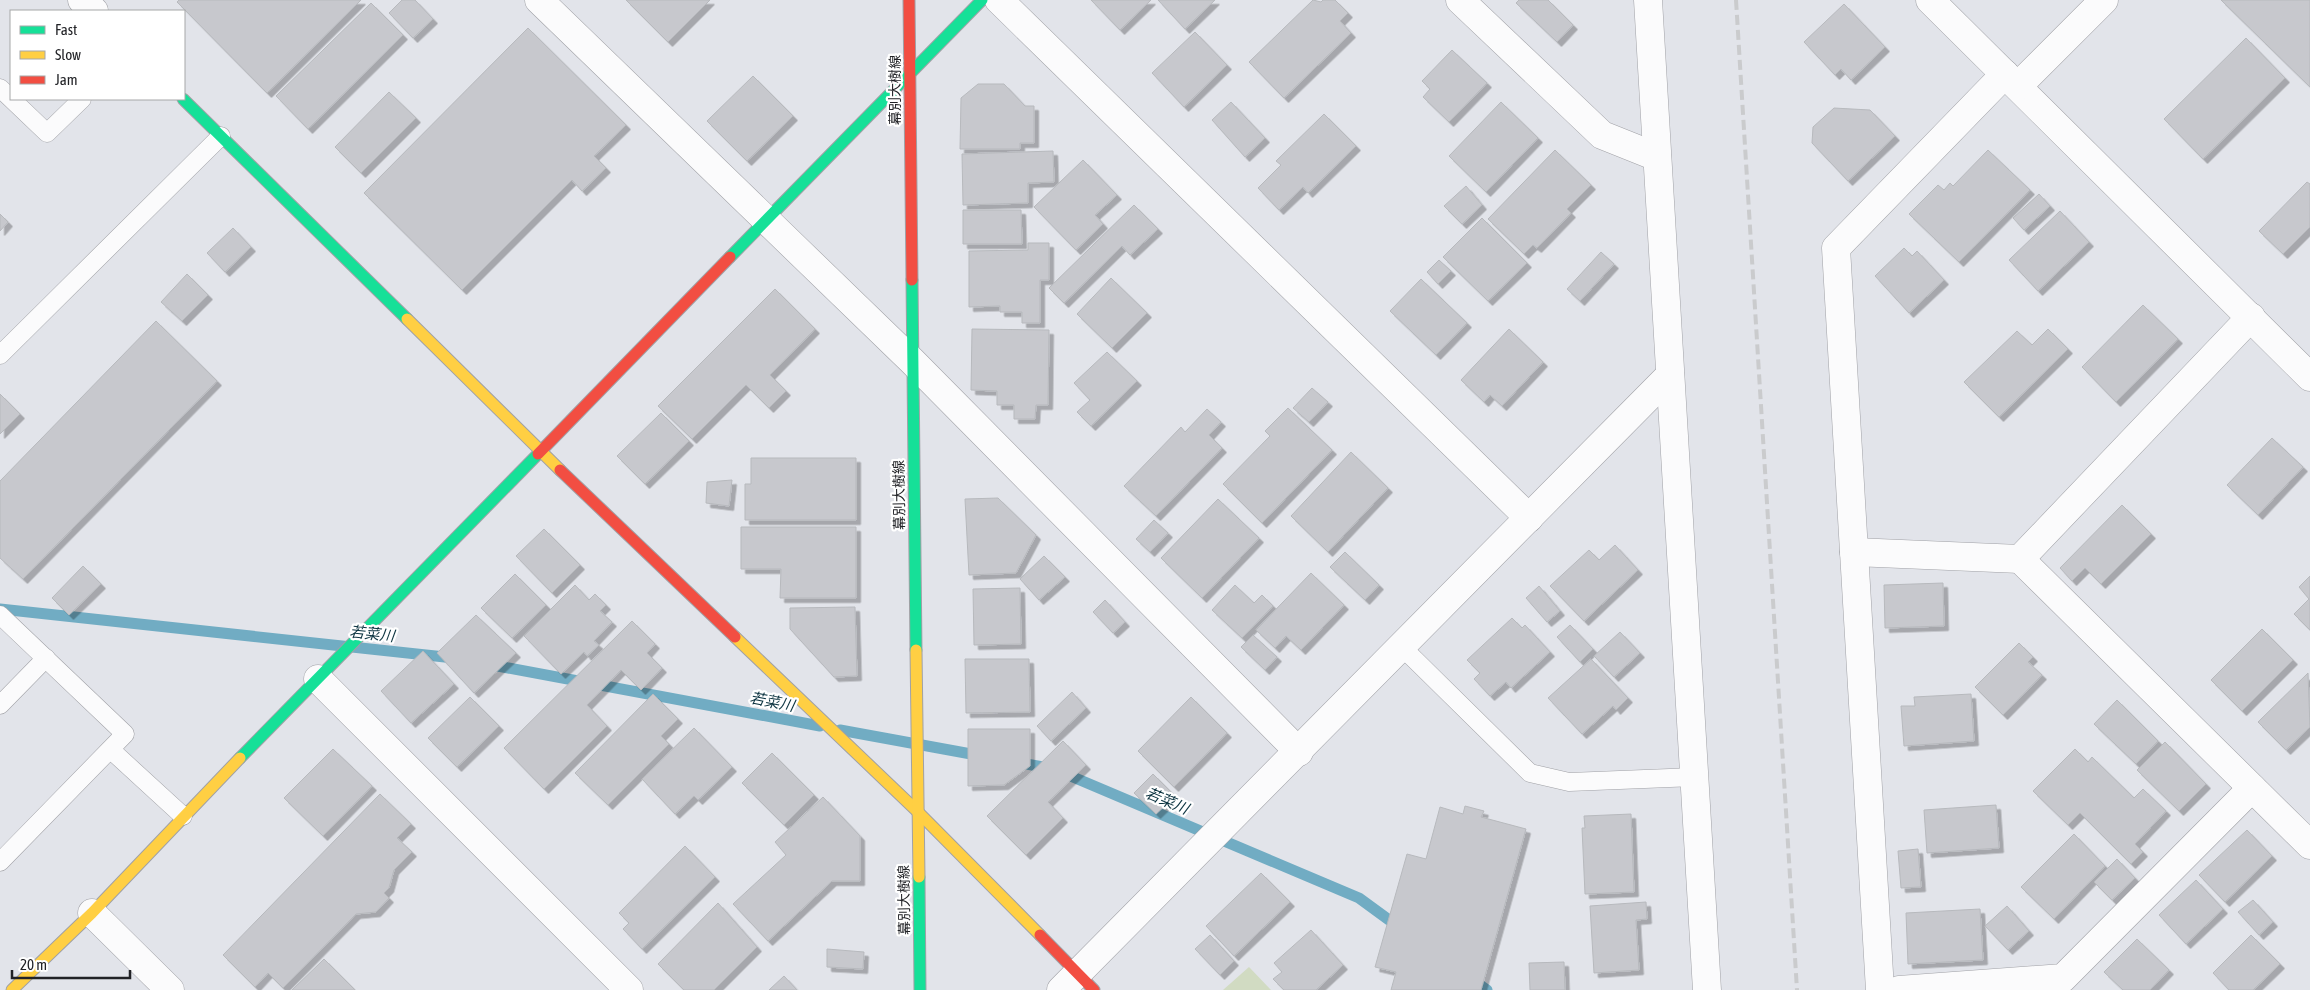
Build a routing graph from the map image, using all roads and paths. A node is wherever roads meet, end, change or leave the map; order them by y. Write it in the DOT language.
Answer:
graph roads {
  1 [pos="82,0"];
  2 [pos="539,0"];
  3 [pos="909,0"];
  4 [pos="982,0"];
  5 [pos="999,0"];
  6 [pos="1460,0"];
  7 [pos="1648,0"];
  8 [pos="1930,0"];
  9 [pos="2104,0"];
  10 [pos="93,10"];
  11 [pos="910,73"];
  12 [pos="2011,80"];
  13 [pos="0,88"];
  14 [pos="10,98"];
  15 [pos="13,100"];
  16 [pos="81,100"];
  17 [pos="183,100"];
  18 [pos="220,136"];
  19 [pos="1657,157"];
  20 [pos="765,221"];
  21 [pos="2251,317"];
  22 [pos="0,355"];
  23 [pos="912,361"];
  24 [pos="2309,373"];
  25 [pos="1670,376"];
  26 [pos="542,452"];
  27 [pos="1529,518"];
  28 [pos="1854,552"];
  29 [pos="2020,559"];
  30 [pos="0,615"];
  31 [pos="1402,647"];
  32 [pos="46,658"];
  33 [pos="318,679"];
  34 [pos="0,705"];
  35 [pos="111,750"];
  36 [pos="1299,752"];
  37 [pos="1694,777"];
  38 [pos="2252,788"];
  39 [pos="917,811"];
  40 [pos="183,816"];
  41 [pos="2310,845"];
  42 [pos="0,862"];
  43 [pos="92,913"];
  44 [pos="1077,984"];
  45 [pos="12,990"];
  46 [pos="170,990"];
  47 [pos="629,990"];
  48 [pos="920,990"];
  49 [pos="1708,990"];
  50 [pos="1880,990"];
  51 [pos="1899,990"];
  1 -- 10 [label="street"];
  2 -- 20 [label="street"];
  3 -- 11 [label="street, 幕別大樹線"];
  4 -- 11 [label="street"];
  5 -- 27 [label="street"];
  6 -- 19 [label="street"];
  7 -- 19 [label="street"];
  8 -- 12 [label="street"];
  9 -- 12 [label="street"];
  11 -- 20 [label="street"];
  11 -- 23 [label="street, 幕別大樹線"];
  12 -- 21 [label="street"];
  12 -- 28 [label="street"];
  13 -- 14 [label="lane"];
  15 -- 16 [label="lane"];
  17 -- 18 [label="street"];
  18 -- 22 [label="lane"];
  18 -- 26 [label="street"];
  19 -- 25 [label="street"];
  20 -- 23 [label="street"];
  20 -- 26 [label="street"];
  21 -- 24 [label="street"];
  21 -- 29 [label="street"];
  23 -- 36 [label="street"];
  23 -- 39 [label="street, 幕別大樹線"];
  25 -- 27 [label="street"];
  25 -- 37 [label="street"];
  26 -- 33 [label="street"];
  26 -- 39 [label="street"];
  27 -- 31 [label="street"];
  28 -- 29 [label="street"];
  28 -- 50 [label="street"];
  29 -- 38 [label="street"];
  30 -- 32 [label="lane"];
  31 -- 36 [label="street"];
  31 -- 37 [label="lane"];
  32 -- 34 [label="lane"];
  32 -- 35 [label="lane"];
  33 -- 40 [label="street"];
  33 -- 47 [label="street"];
  35 -- 40 [label="lane"];
  35 -- 42 [label="lane"];
  36 -- 44 [label="street"];
  37 -- 49 [label="street"];
  38 -- 41 [label="street"];
  38 -- 51 [label="street"];
  39 -- 44 [label="street"];
  39 -- 48 [label="street, 幕別大樹線"];
  40 -- 43 [label="street"];
  43 -- 45 [label="street"];
  43 -- 46 [label="street"];
}
